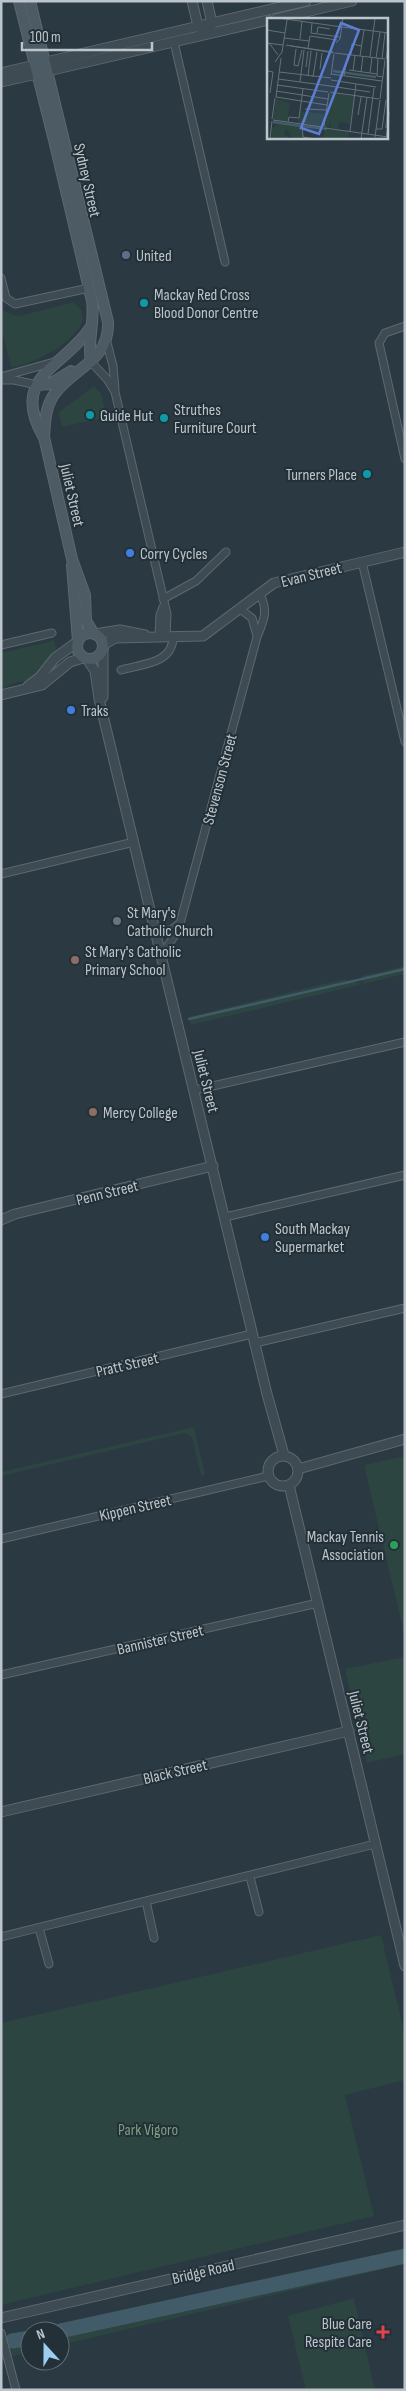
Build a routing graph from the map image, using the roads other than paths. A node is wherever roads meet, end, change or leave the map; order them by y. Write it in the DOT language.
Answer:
graph roads {
  1 [pos="19,1"];
  2 [pos="30,1"];
  3 [pos="306,1"];
  4 [pos="352,1"];
  5 [pos="207,2"];
  6 [pos="193,4"];
  7 [pos="280,18"];
  8 [pos="267,20"];
  9 [pos="212,23"];
  10 [pos="198,26"];
  11 [pos="207,35"];
  12 [pos="174,42"];
  13 [pos="47,67"];
  14 [pos="36,69"];
  15 [pos="1,73"];
  16 [pos="1,82"];
  17 [pos="225,262"];
  18 [pos="1,278"];
  19 [pos="94,288"];
  20 [pos="3,293"];
  21 [pos="4,301"];
  22 [pos="93,323"];
  23 [pos="405,326"];
  24 [pos="106,339"];
  25 [pos="54,362"];
  26 [pos="88,365"];
  27 [pos="1,379"];
  28 [pos="37,385"];
  29 [pos="115,392"];
  30 [pos="44,437"];
  31 [pos="405,459"];
  32 [pos="226,552"];
  33 [pos="405,552"];
  34 [pos="72,559"];
  35 [pos="362,562"];
  36 [pos="260,593"];
  37 [pos="163,603"];
  38 [pos="240,608"];
  39 [pos="52,633"];
  40 [pos="95,634"];
  41 [pos="163,637"];
  42 [pos="257,637"];
  43 [pos="77,642"];
  44 [pos="1,645"];
  45 [pos="103,647"];
  46 [pos="85,659"];
  47 [pos="120,670"];
  48 [pos="20,691"];
  49 [pos="1,695"];
  50 [pos="104,714"];
  51 [pos="405,742"];
  52 [pos="134,842"];
  53 [pos="1,874"];
  54 [pos="181,920"];
  55 [pos="156,930"];
  56 [pos="161,954"];
  57 [pos="405,1042"];
  58 [pos="194,1090"];
  59 [pos="213,1166"];
  60 [pos="405,1175"];
  61 [pos="225,1217"];
  62 [pos="1,1220"];
  63 [pos="405,1308"];
  64 [pos="252,1334"];
  65 [pos="255,1343"];
  66 [pos="1,1394"];
  67 [pos="405,1439"];
  68 [pos="284,1455"];
  69 [pos="298,1469"];
  70 [pos="268,1476"];
  71 [pos="290,1485"];
  72 [pos="1,1539"];
  73 [pos="318,1603"];
  74 [pos="1,1675"];
  75 [pos="348,1731"];
  76 [pos="1,1812"];
  77 [pos="375,1844"];
  78 [pos="250,1876"];
  79 [pos="146,1901"];
  80 [pos="259,1912"];
  81 [pos="39,1928"];
  82 [pos="1,1937"];
  83 [pos="154,1938"];
  84 [pos="49,1964"];
  85 [pos="405,1966"];
  86 [pos="405,2225"];
  87 [pos="1,2318"];
  88 [pos="2,2334"];
  89 [pos="16,2390"];
  1 -- 14 [label="main road, Sydney Street"];
  2 -- 13 [label="main road, Sydney Street"];
  3 -- 9 [label="street"];
  4 -- 7 [label="street"];
  5 -- 6 [label="street"];
  5 -- 9 [label="street"];
  6 -- 10 [label="street"];
  8 -- 11 [label="street"];
  9 -- 10 [label="street"];
  9 -- 11 [label="street"];
  10 -- 11 [label="street"];
  10 -- 13 [label="street"];
  11 -- 12 [label="street"];
  12 -- 13 [label="street"];
  12 -- 17 [label="street"];
  13 -- 14 [label="main road"];
  13 -- 19 [label="main road, Sydney Street"];
  14 -- 15 [label="street"];
  14 -- 16 [label="street"];
  14 -- 19 [label="main road, Sydney Street"];
  18 -- 20 [label="street"];
  19 -- 21 [label="street"];
  19 -- 22 [label="main road, Sydney Street"];
  19 -- 24 [label="main road, Sydney Street"];
  20 -- 21 [label="street"];
  22 -- 25 [label="main road, Juliet Street"];
  22 -- 26 [label="main road, Sydney Street"];
  23 -- 31 [label="street"];
  24 -- 26 [label="main road"];
  24 -- 29 [label="street"];
  25 -- 27 [label="street"];
  25 -- 28 [label="main road, Juliet Street"];
  26 -- 28 [label="main road"];
  26 -- 29 [label="street"];
  26 -- 30 [label="main road, Juliet Street"];
  27 -- 28 [label="street"];
  28 -- 30 [label="main road, Juliet Street"];
  29 -- 37 [label="street"];
  30 -- 34 [label="main road, Juliet Street"];
  32 -- 37 [label="street"];
  33 -- 35 [label="street, Evan Street"];
  34 -- 40 [label="main road, Juliet Street"];
  34 -- 43 [label="main road, Juliet Street"];
  35 -- 36 [label="street, Evan Street"];
  35 -- 51 [label="street"];
  36 -- 38 [label="street, Evan Street"];
  36 -- 42 [label="street, Stevenson Street"];
  37 -- 41 [label="street"];
  38 -- 41 [label="street, Evan Street"];
  38 -- 42 [label="street"];
  39 -- 44 [label="street"];
  40 -- 41 [label="street, Evan Street"];
  40 -- 43 [label="main road"];
  40 -- 45 [label="main road"];
  41 -- 45 [label="street, Evan Street"];
  41 -- 47 [label="street"];
  42 -- 54 [label="street, Stevenson Street"];
  43 -- 46 [label="main road"];
  43 -- 48 [label="street"];
  45 -- 46 [label="main road"];
  45 -- 50 [label="street, Juliet Street"];
  46 -- 48 [label="street"];
  46 -- 50 [label="street, Juliet Street"];
  48 -- 49 [label="street"];
  50 -- 52 [label="street, Juliet Street"];
  52 -- 53 [label="street"];
  52 -- 55 [label="street, Juliet Street"];
  54 -- 55 [label="street"];
  54 -- 56 [label="street, Stevenson Street"];
  55 -- 56 [label="street, Juliet Street"];
  56 -- 58 [label="street, Juliet Street"];
  57 -- 58 [label="street"];
  58 -- 59 [label="street, Juliet Street"];
  59 -- 61 [label="street, Juliet Street"];
  59 -- 62 [label="street, Penn Street"];
  60 -- 61 [label="street"];
  61 -- 64 [label="street, Juliet Street"];
  63 -- 65 [label="street"];
  64 -- 65 [label="street, Juliet Street"];
  64 -- 66 [label="street, Pratt Street"];
  65 -- 68 [label="street, Juliet Street"];
  67 -- 69 [label="street"];
  68 -- 69 [label="street"];
  68 -- 70 [label="street"];
  69 -- 71 [label="street"];
  70 -- 71 [label="street"];
  70 -- 72 [label="street, Kippen Street"];
  71 -- 73 [label="street, Juliet Street"];
  73 -- 74 [label="street, Bannister Street"];
  73 -- 75 [label="street, Juliet Street"];
  75 -- 76 [label="street, Black Street"];
  75 -- 77 [label="street, Juliet Street"];
  77 -- 78 [label="street"];
  77 -- 85 [label="street, Juliet Street"];
  78 -- 79 [label="street"];
  78 -- 80 [label="street"];
  79 -- 81 [label="street"];
  79 -- 83 [label="street"];
  81 -- 82 [label="street"];
  81 -- 84 [label="street"];
  86 -- 87 [label="street, Bridge Road"];
  88 -- 89 [label="street"];
}
